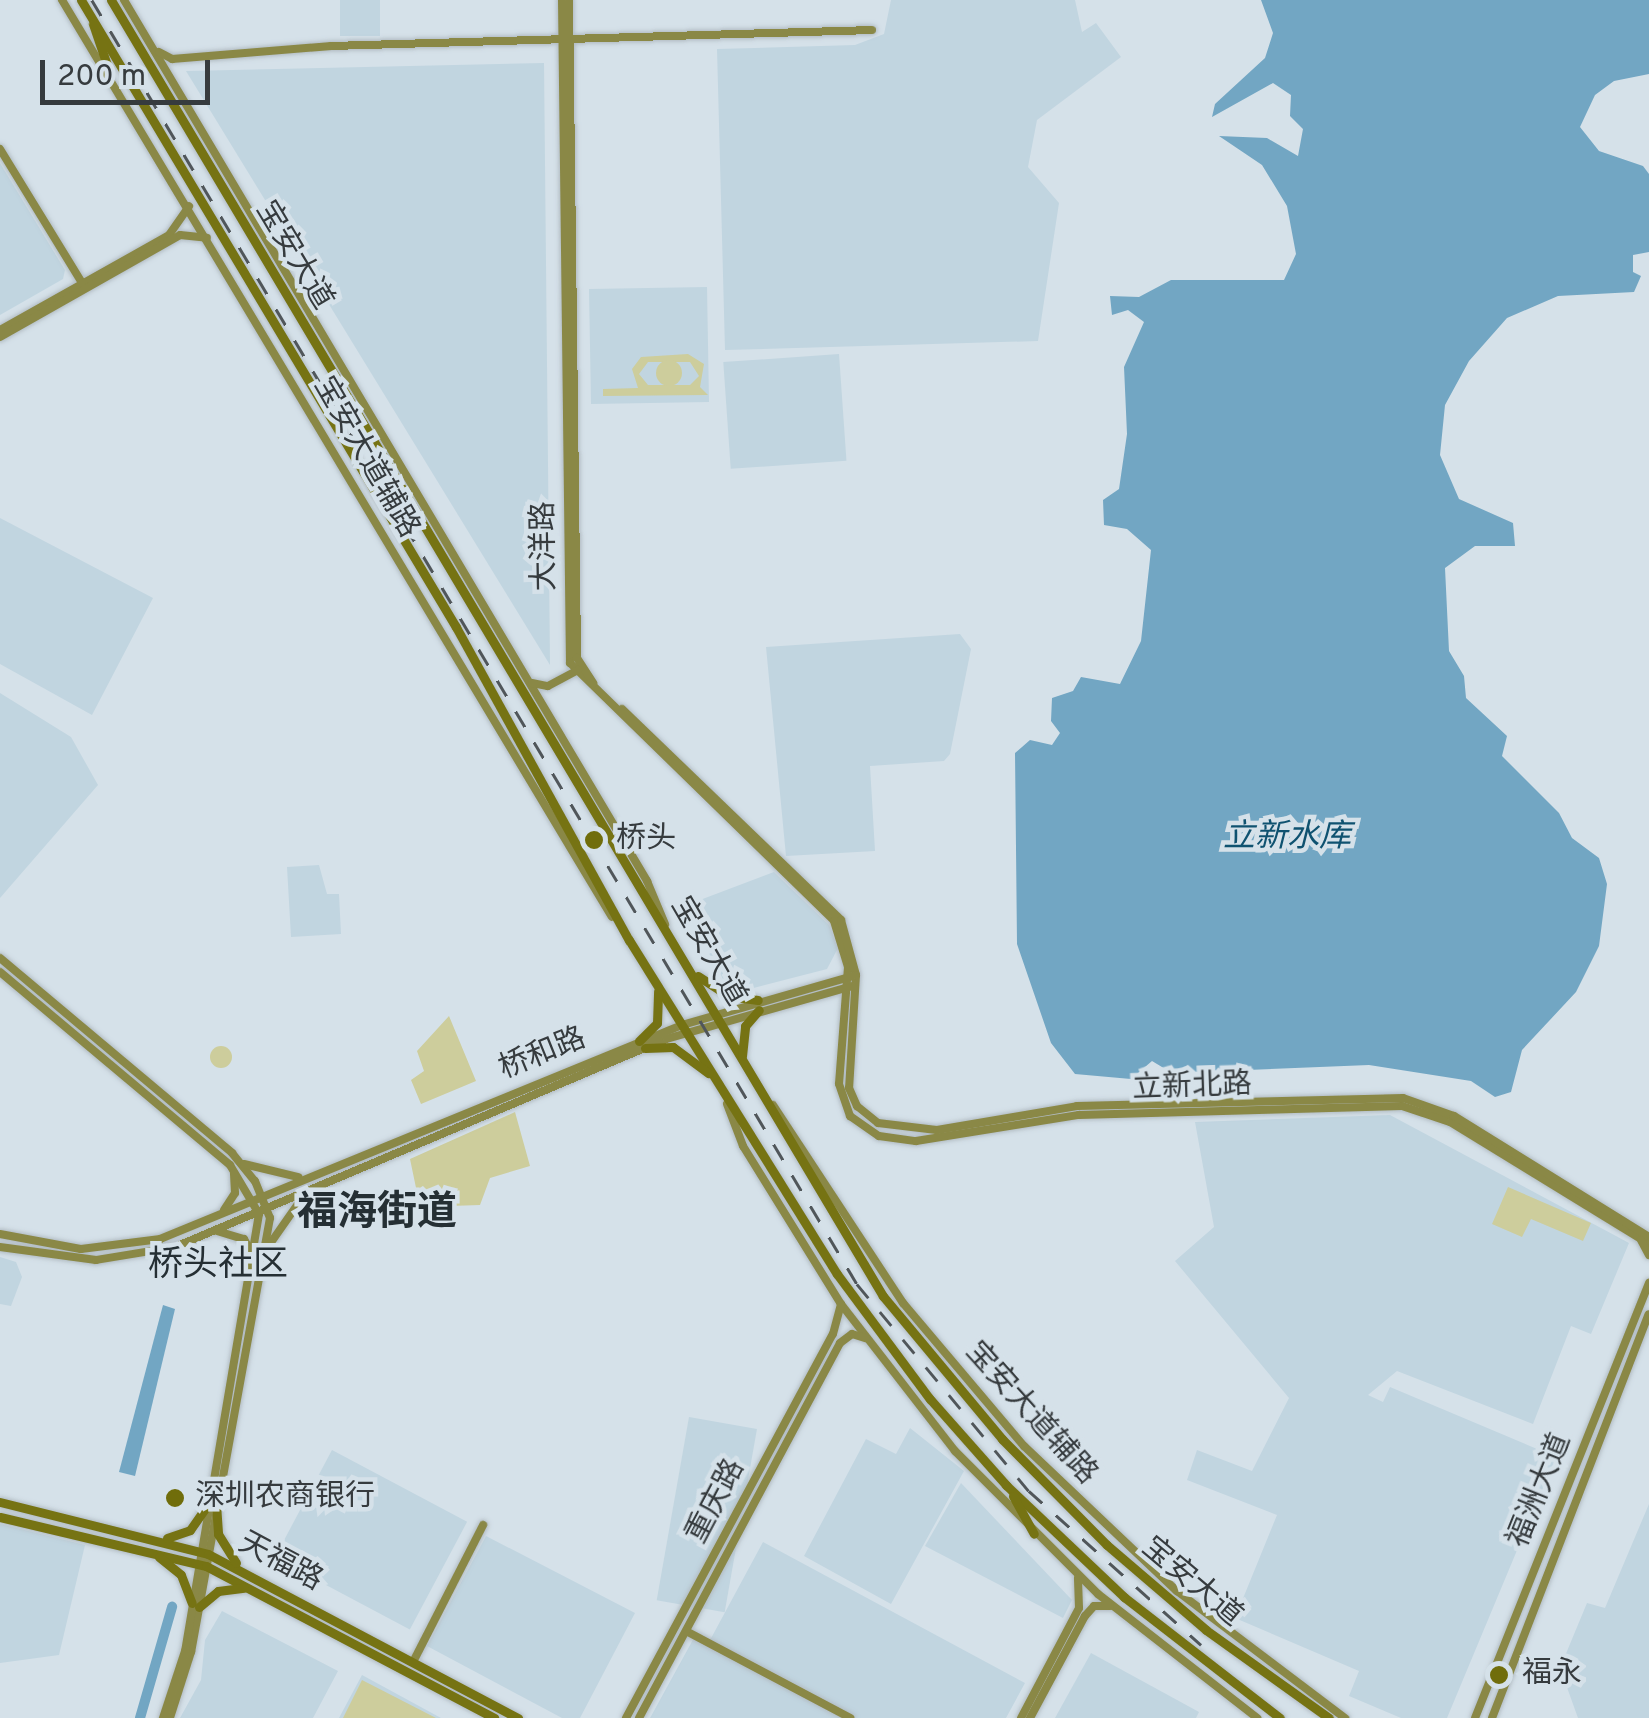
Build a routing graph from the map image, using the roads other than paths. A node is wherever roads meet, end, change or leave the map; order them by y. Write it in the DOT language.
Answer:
graph roads {
  1 [pos="62,0"];
  2 [pos="81,0"];
  3 [pos="111,0"];
  4 [pos="124,0"];
  5 [pos="565,0"];
  6 [pos="90,12"];
  7 [pos="872,30"];
  8 [pos="566,42"];
  9 [pos="156,50"];
  10 [pos="108,68"];
  11 [pos="0,149"];
  12 [pos="190,206"];
  13 [pos="208,238"];
  14 [pos="82,283"];
  15 [pos="0,330"];
  16 [pos="0,338"];
  17 [pos="578,672"];
  18 [pos="528,680"];
  19 [pos="544,707"];
  20 [pos="669,934"];
  21 [pos="629,940"];
  22 [pos="683,957"];
  23 [pos="846,957"];
  24 [pos="0,958"];
  25 [pos="0,972"];
  26 [pos="852,981"];
  27 [pos="826,983"];
  28 [pos="656,984"];
  29 [pos="822,994"];
  30 [pos="759,1005"];
  31 [pos="846,1009"];
  32 [pos="716,1017"];
  33 [pos="684,1028"];
  34 [pos="642,1044"];
  35 [pos="743,1064"];
  36 [pos="750,1077"];
  37 [pos="716,1080"];
  38 [pos="722,1091"];
  39 [pos="240,1162"];
  40 [pos="333,1164"];
  41 [pos="230,1165"];
  42 [pos="338,1176"];
  43 [pos="302,1177"];
  44 [pos="310,1188"];
  45 [pos="258,1196"];
  46 [pos="262,1207"];
  47 [pos="222,1212"];
  48 [pos="186,1229"];
  49 [pos="212,1230"];
  50 [pos="1636,1233"];
  51 [pos="0,1234"];
  52 [pos="1649,1237"];
  53 [pos="190,1240"];
  54 [pos="0,1246"];
  55 [pos="267,1254"];
  56 [pos="1649,1255"];
  57 [pos="255,1265"];
  58 [pos="1649,1282"];
  59 [pos="840,1304"];
  60 [pos="1649,1314"];
  61 [pos="865,1338"];
  62 [pos="811,1376"];
  63 [pos="820,1380"];
  64 [pos="1006,1485"];
  65 [pos="0,1502"];
  66 [pos="212,1504"];
  67 [pos="0,1517"];
  68 [pos="484,1524"];
  69 [pos="1034,1534"];
  70 [pos="158,1539"];
  71 [pos="204,1552"];
  72 [pos="152,1553"];
  73 [pos="202,1565"];
  74 [pos="246,1572"];
  75 [pos="1076,1574"];
  76 [pos="250,1589"];
  77 [pos="195,1605"];
  78 [pos="1112,1606"];
  79 [pos="686,1631"];
  80 [pos="412,1662"];
  81 [pos="627,1716"];
  82 [pos="167,1718"];
  83 [pos="494,1718"];
  84 [pos="518,1718"];
  85 [pos="639,1718"];
  86 [pos="850,1718"];
  87 [pos="1020,1718"];
  88 [pos="1030,1718"];
  89 [pos="1258,1718"];
  90 [pos="1280,1718"];
  91 [pos="1330,1718"];
  92 [pos="1345,1718"];
  93 [pos="1475,1718"];
  94 [pos="1492,1718"];
  1 -- 10 [label="main road, 宝安大道辅路"];
  2 -- 6 [label="main road, 宝安大道"];
  3 -- 20 [label="main road, 宝安大道"];
  4 -- 9 [label="main road, 宝安大道辅路"];
  5 -- 8 [label="main road, 大洋路"];
  6 -- 10 [label="main road"];
  6 -- 21 [label="main road, 宝安大道"];
  7 -- 8 [label="main road"];
  8 -- 9 [label="main road"];
  8 -- 17 [label="main road, 大洋路"];
  9 -- 18 [label="main road, 宝安大道辅路"];
  10 -- 12 [label="main road, 宝安大道辅路"];
  11 -- 14 [label="main road"];
  12 -- 13 [label="main road, 宝安大道辅路"];
  12 -- 14 [label="main road"];
  13 -- 16 [label="main road"];
  13 -- 21 [label="main road, 宝安大道辅路"];
  14 -- 15 [label="main road"];
  17 -- 18 [label="main road"];
  17 -- 19 [label="main road"];
  17 -- 23 [label="main road"];
  17 -- 26 [label="main road"];
  18 -- 19 [label="main road, 宝安大道辅路"];
  19 -- 20 [label="main road, 宝安大道辅路"];
  20 -- 22 [label="main road, 宝安大道"];
  21 -- 28 [label="main road, 宝安大道"];
  22 -- 30 [label="main road"];
  22 -- 32 [label="main road, 宝安大道"];
  23 -- 26 [label="main road"];
  23 -- 27 [label="main road"];
  24 -- 39 [label="main road"];
  25 -- 41 [label="main road"];
  26 -- 27 [label="main road, 桥和路"];
  26 -- 29 [label="main road, 桥和路"];
  26 -- 31 [label="main road, 立新北路"];
  26 -- 50 [label="main road, 立新北路"];
  27 -- 30 [label="main road, 桥和路"];
  28 -- 33 [label="main road, 宝安大道"];
  28 -- 34 [label="main road"];
  29 -- 30 [label="main road, 桥和路"];
  29 -- 31 [label="main road"];
  30 -- 32 [label="main road, 桥和路"];
  30 -- 35 [label="main road"];
  31 -- 50 [label="main road, 立新北路"];
  32 -- 33 [label="main road, 桥和路"];
  32 -- 35 [label="main road, 宝安大道"];
  33 -- 34 [label="main road, 桥和路"];
  33 -- 37 [label="main road, 宝安大道"];
  34 -- 37 [label="main road"];
  34 -- 40 [label="main road, 桥和路"];
  34 -- 42 [label="main road, 桥和路"];
  35 -- 36 [label="main road, 宝安大道"];
  36 -- 91 [label="main road, 宝安大道"];
  36 -- 92 [label="main road, 宝安大道辅路"];
  37 -- 38 [label="main road, 宝安大道"];
  38 -- 59 [label="main road"];
  38 -- 64 [label="main road, 宝安大道"];
  39 -- 43 [label="main road"];
  39 -- 45 [label="main road"];
  40 -- 42 [label="main road"];
  40 -- 43 [label="main road, 桥和路"];
  41 -- 45 [label="main road"];
  41 -- 47 [label="main road"];
  42 -- 44 [label="main road, 桥和路"];
  43 -- 45 [label="main road, 桥和路"];
  44 -- 46 [label="main road, 桥和路"];
  44 -- 55 [label="main road"];
  45 -- 46 [label="main road"];
  45 -- 47 [label="main road, 桥和路"];
  46 -- 49 [label="main road, 桥和路"];
  46 -- 55 [label="main road"];
  46 -- 57 [label="main road"];
  47 -- 48 [label="main road, 桥和路"];
  48 -- 51 [label="main road, 桥和路"];
  48 -- 53 [label="main road"];
  49 -- 53 [label="main road, 桥和路"];
  49 -- 57 [label="main road"];
  50 -- 52 [label="main road, 立新北路"];
  50 -- 56 [label="main road"];
  53 -- 54 [label="main road, 桥和路"];
  55 -- 66 [label="main road"];
  57 -- 66 [label="main road"];
  58 -- 93 [label="main road, 福洲大道"];
  59 -- 61 [label="main road"];
  59 -- 62 [label="main road, 重庆路"];
  60 -- 94 [label="main road, 福洲大道"];
  61 -- 63 [label="main road, 重庆路"];
  61 -- 69 [label="main road"];
  62 -- 63 [label="main road"];
  62 -- 81 [label="main road, 重庆路"];
  63 -- 79 [label="main road, 重庆路"];
  64 -- 69 [label="main road"];
  64 -- 90 [label="main road, 宝安大道"];
  65 -- 70 [label="main road, 天福路"];
  66 -- 70 [label="main road"];
  66 -- 71 [label="main road"];
  66 -- 74 [label="main road"];
  67 -- 72 [label="main road, 天福路"];
  68 -- 80 [label="main road"];
  69 -- 75 [label="main road"];
  70 -- 71 [label="main road, 天福路"];
  71 -- 73 [label="main road"];
  71 -- 74 [label="main road, 天福路"];
  72 -- 73 [label="main road, 天福路"];
  72 -- 77 [label="main road"];
  73 -- 76 [label="main road, 天福路"];
  73 -- 77 [label="main road"];
  74 -- 80 [label="main road, 天福路"];
  75 -- 78 [label="main road"];
  75 -- 87 [label="main road"];
  76 -- 77 [label="main road"];
  76 -- 83 [label="main road, 天福路"];
  77 -- 82 [label="main road"];
  78 -- 88 [label="main road"];
  78 -- 89 [label="main road"];
  79 -- 85 [label="main road, 重庆路"];
  79 -- 86 [label="main road"];
  80 -- 84 [label="main road, 天福路"];
}
